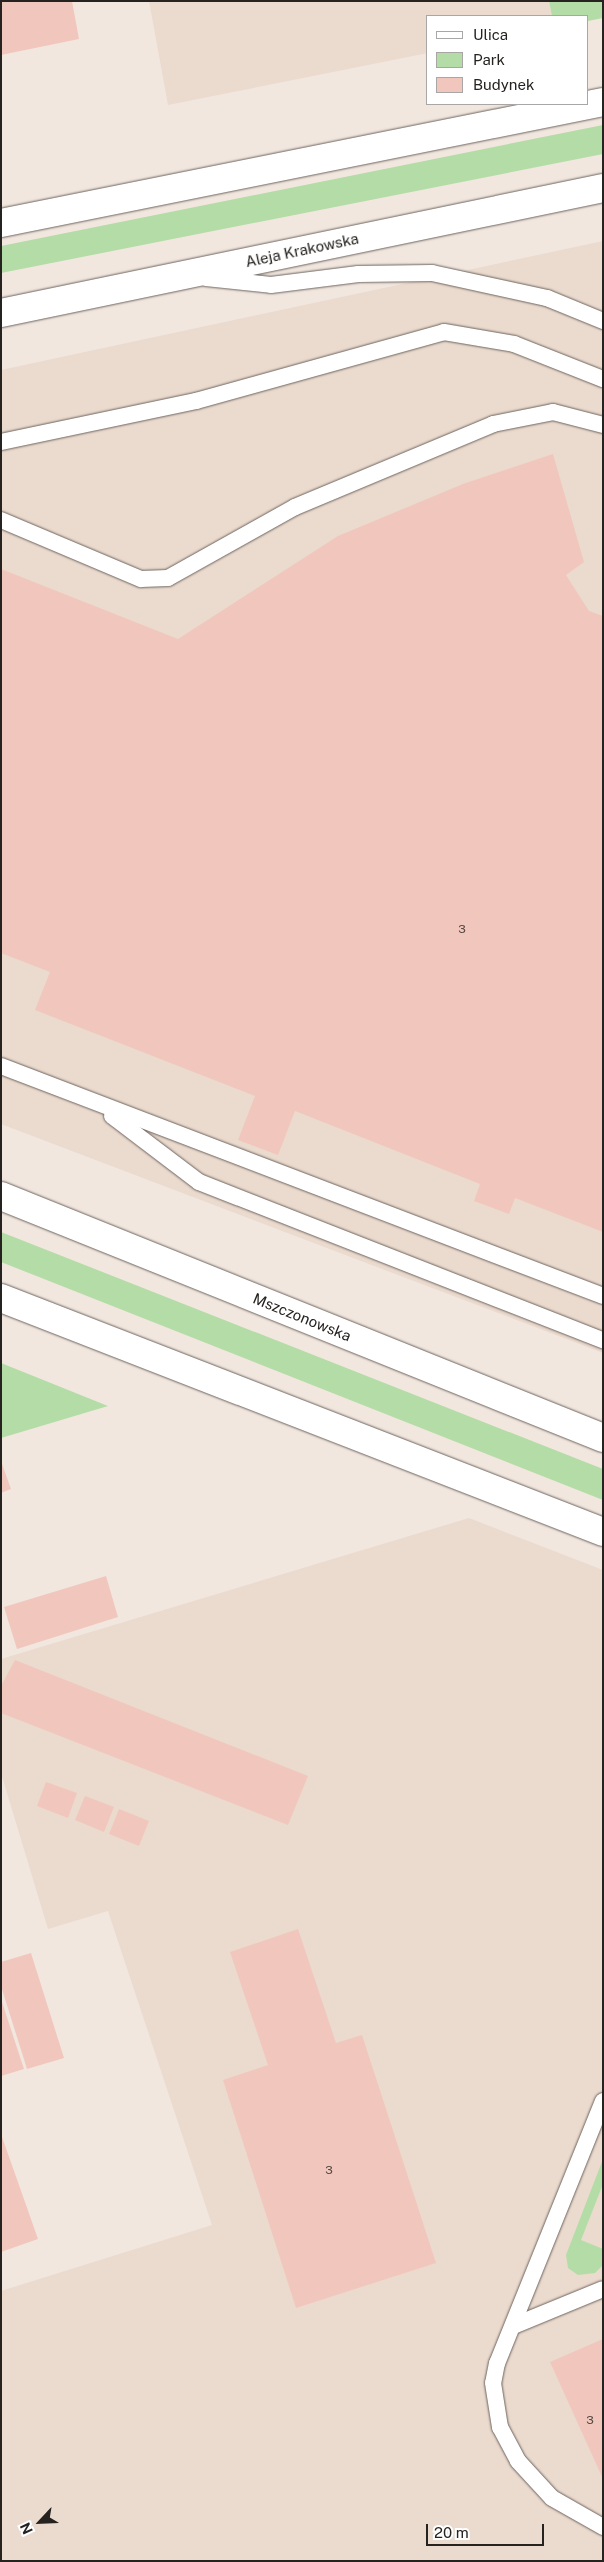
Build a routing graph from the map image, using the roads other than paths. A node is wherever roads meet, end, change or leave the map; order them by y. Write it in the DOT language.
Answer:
graph roads {
  1 [pos="603,102"];
  2 [pos="588,105"];
  3 [pos="589,105"];
  4 [pos="603,188"];
  5 [pos="1,223"];
  6 [pos="180,275"];
  7 [pos="1,313"];
  8 [pos="603,321"];
  9 [pos="603,379"];
  10 [pos="603,425"];
  11 [pos="1,442"];
  12 [pos="1,520"];
  13 [pos="1,1066"];
  14 [pos="98,1106"];
  15 [pos="1,1196"];
  16 [pos="603,1296"];
  17 [pos="1,1298"];
  18 [pos="603,1340"];
  19 [pos="603,1438"];
  20 [pos="603,1532"];
  21 [pos="603,2101"];
  22 [pos="603,2289"];
  23 [pos="513,2326"];
  24 [pos="603,2527"];
  1 -- 3 [label="main road"];
  2 -- 5 [label="main road"];
  4 -- 6 [label="main road, Aleja Krakowska"];
  6 -- 7 [label="main road, Aleja Krakowska"];
  6 -- 8 [label="lane"];
  9 -- 11 [label="lane"];
  10 -- 12 [label="lane"];
  13 -- 14 [label="lane"];
  14 -- 16 [label="lane"];
  14 -- 18 [label="lane"];
  15 -- 19 [label="main road, Mszczonowska"];
  17 -- 20 [label="main road"];
  21 -- 23 [label="lane"];
  22 -- 23 [label="lane"];
  23 -- 24 [label="lane"];
}
